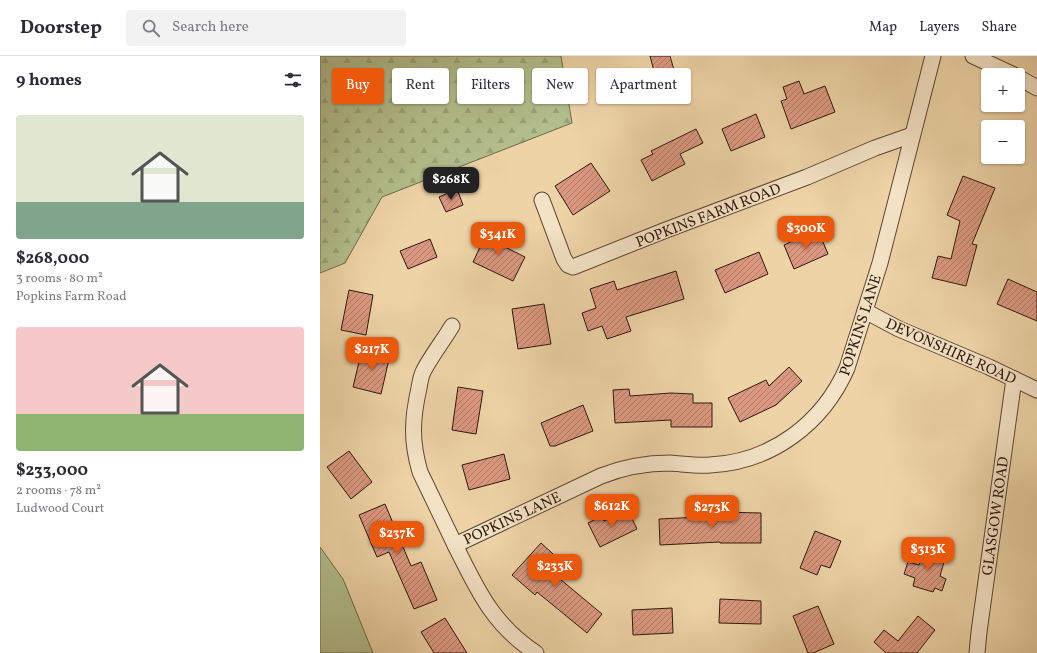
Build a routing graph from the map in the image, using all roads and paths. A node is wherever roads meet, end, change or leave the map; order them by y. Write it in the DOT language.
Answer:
graph roads {
  1 [pos="933,56"];
  2 [pos="973,56"];
  3 [pos="999,68"];
  4 [pos="1025,81"];
  5 [pos="1037,88"];
  6 [pos="912,135"];
  7 [pos="542,200"];
  8 [pos="866,311"];
  9 [pos="452,326"];
  10 [pos="1014,379"];
  11 [pos="1037,390"];
  12 [pos="456,545"];
  13 [pos="536,653"];
  14 [pos="977,653"];
  1 -- 6 [label="street, POPKINS LANE"];
  2 -- 3 [label="street"];
  4 -- 5 [label="street"];
  6 -- 7 [label="street, POPKINS FARM ROAD"];
  6 -- 8 [label="street, POPKINS LANE"];
  8 -- 10 [label="street, DEVONSHIRE ROAD"];
  8 -- 12 [label="street, POPKINS LANE"];
  9 -- 12 [label="street"];
  10 -- 11 [label="street, DEVONSHIRE ROAD"];
  10 -- 14 [label="street, GLASGOW ROAD"];
  12 -- 13 [label="street"];
}
